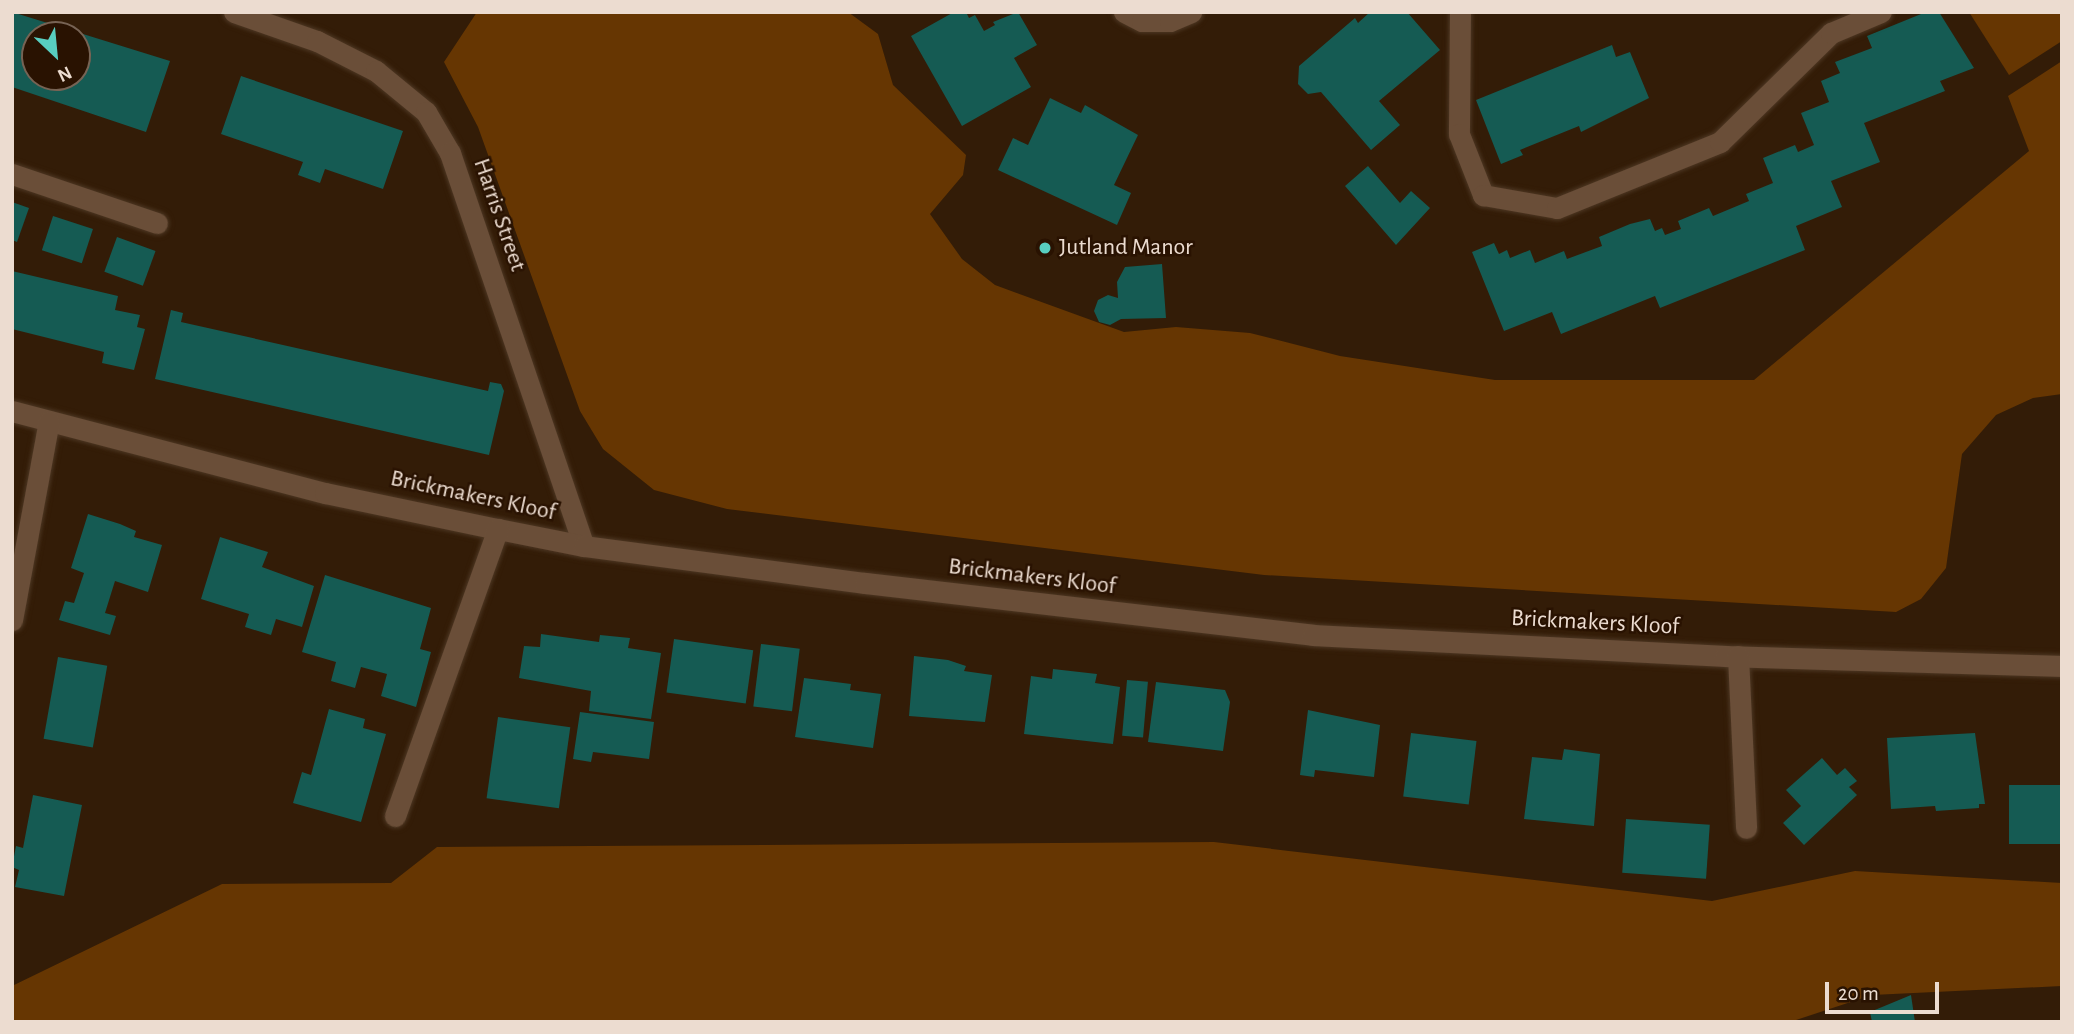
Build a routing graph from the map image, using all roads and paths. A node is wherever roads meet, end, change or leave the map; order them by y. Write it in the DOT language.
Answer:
graph roads {
  1 [pos="234,12"];
  2 [pos="1124,12"];
  3 [pos="1191,12"];
  4 [pos="1460,12"];
  5 [pos="1881,12"];
  6 [pos="12,174"];
  7 [pos="157,223"];
  8 [pos="12,411"];
  9 [pos="49,421"];
  10 [pos="498,529"];
  11 [pos="584,546"];
  12 [pos="12,620"];
  13 [pos="1738,656"];
  14 [pos="2062,666"];
  15 [pos="395,816"];
  16 [pos="1746,828"];
  1 -- 11 [label="street, Harris Street"];
  2 -- 3 [label="street"];
  4 -- 5 [label="street"];
  6 -- 7 [label="street"];
  8 -- 9 [label="street, Brickmakers Kloof"];
  9 -- 10 [label="street, Brickmakers Kloof"];
  9 -- 12 [label="street"];
  10 -- 11 [label="street, Brickmakers Kloof"];
  10 -- 15 [label="street"];
  11 -- 13 [label="street, Brickmakers Kloof"];
  13 -- 14 [label="street, Brickmakers Kloof"];
  13 -- 16 [label="street"];
}
